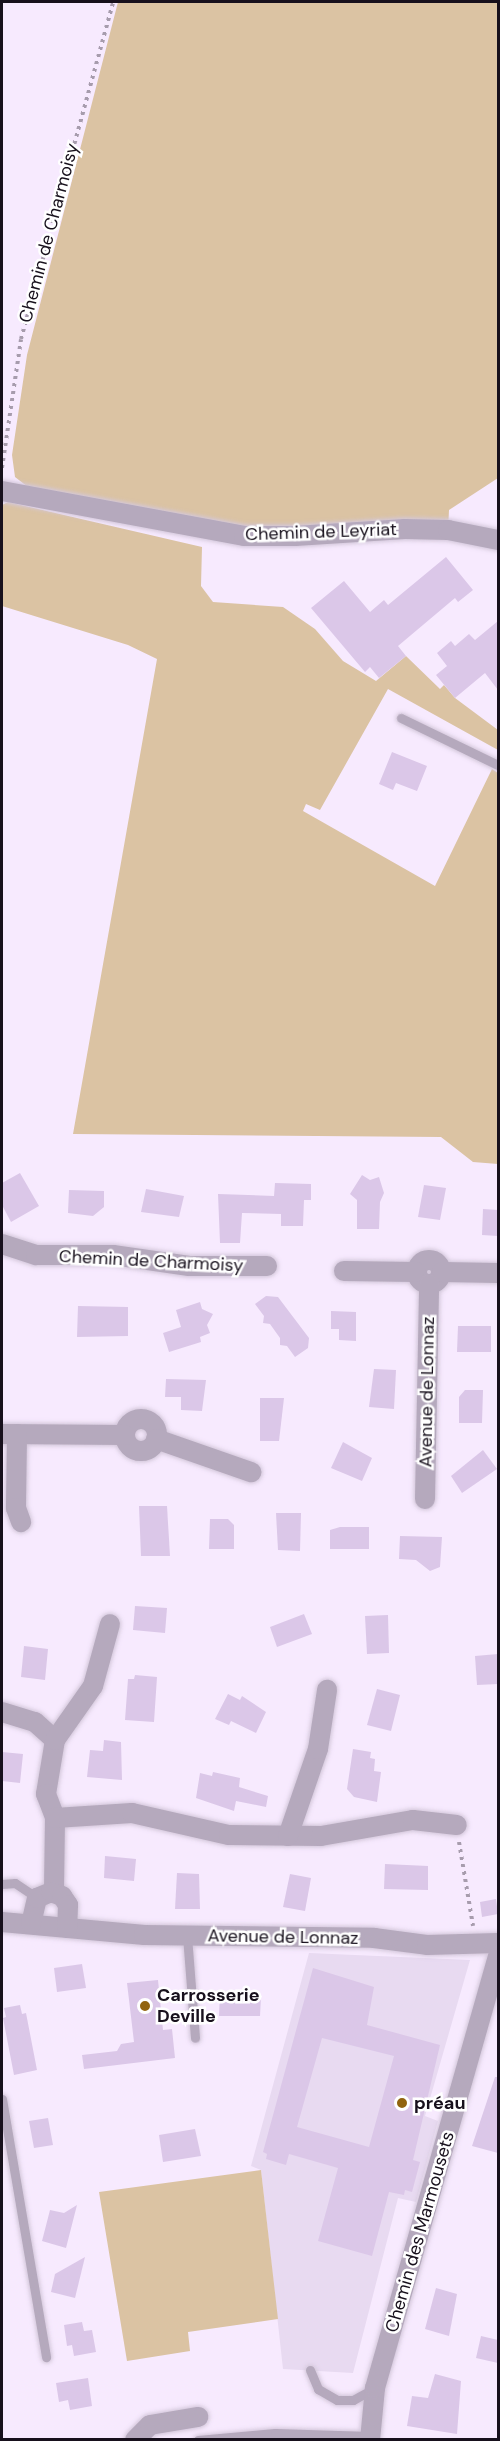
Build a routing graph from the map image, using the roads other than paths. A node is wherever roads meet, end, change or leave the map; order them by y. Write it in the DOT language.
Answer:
graph roads {
  1 [pos="2,491"];
  2 [pos="498,540"];
  3 [pos="401,718"];
  4 [pos="498,765"];
  5 [pos="2,1244"];
  6 [pos="267,1266"];
  7 [pos="344,1271"];
  8 [pos="498,1272"];
  9 [pos="429,1276"];
  10 [pos="9,1434"];
  11 [pos="251,1472"];
  12 [pos="425,1499"];
  13 [pos="21,1522"];
  14 [pos="110,1624"];
  15 [pos="327,1690"];
  16 [pos="2,1712"];
  17 [pos="55,1740"];
  18 [pos="55,1818"];
  19 [pos="456,1825"];
  20 [pos="288,1836"];
  21 [pos="2,1884"];
  22 [pos="45,1895"];
  23 [pos="2,1922"];
  24 [pos="32,1924"];
  25 [pos="67,1928"];
  26 [pos="187,1936"];
  27 [pos="498,1943"];
  28 [pos="498,1956"];
  29 [pos="195,2038"];
  30 [pos="2,2099"];
  31 [pos="46,2357"];
  32 [pos="310,2370"];
  33 [pos="375,2388"];
  34 [pos="198,2417"];
  35 [pos="370,2438"];
  36 [pos="135,2439"];
  37 [pos="198,2439"];
  1 -- 2 [label="street, Chemin de Leyriat"];
  3 -- 4 [label="lane"];
  5 -- 6 [label="street, Chemin de Charmoisy"];
  7 -- 9 [label="street"];
  8 -- 9 [label="street"];
  9 -- 12 [label="street, Avenue de Lonnaz"];
  10 -- 11 [label="street"];
  10 -- 13 [label="street"];
  14 -- 17 [label="street"];
  15 -- 20 [label="street"];
  16 -- 17 [label="street"];
  17 -- 18 [label="street"];
  18 -- 20 [label="street"];
  18 -- 22 [label="street"];
  19 -- 20 [label="street"];
  21 -- 22 [label="lane"];
  22 -- 24 [label="street"];
  22 -- 25 [label="street"];
  23 -- 24 [label="street, Avenue de Lonnaz"];
  24 -- 25 [label="street, Avenue de Lonnaz"];
  25 -- 26 [label="street, Avenue de Lonnaz"];
  26 -- 27 [label="street, Avenue de Lonnaz"];
  26 -- 29 [label="lane"];
  28 -- 33 [label="street, Chemin des Marmousets"];
  30 -- 31 [label="lane"];
  32 -- 33 [label="lane"];
  33 -- 35 [label="street, Chemin des Marmousets"];
  34 -- 36 [label="street"];
  35 -- 37 [label="lane"];
}
